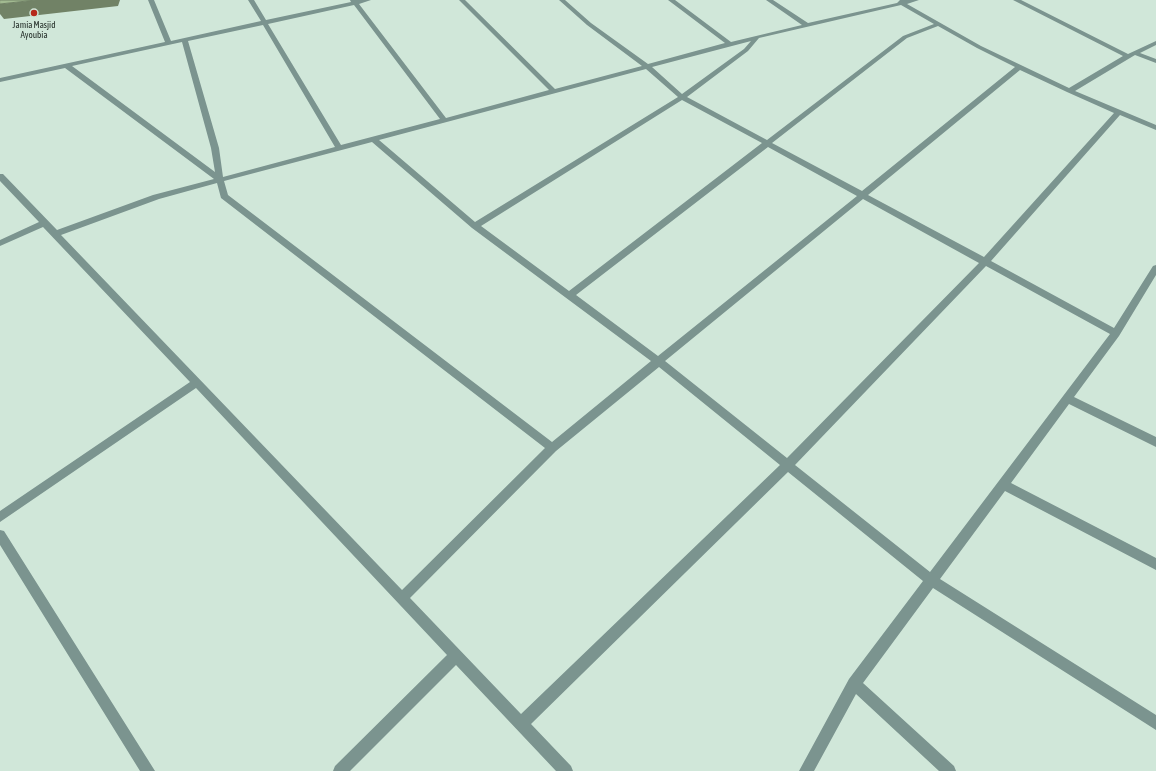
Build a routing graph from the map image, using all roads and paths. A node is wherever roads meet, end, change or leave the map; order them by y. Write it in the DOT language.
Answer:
graph roads {
  1 [pos="151,0"];
  2 [pos="251,0"];
  3 [pos="368,0"];
  4 [pos="462,0"];
  5 [pos="562,0"];
  6 [pos="671,0"];
  7 [pos="769,0"];
  8 [pos="916,0"];
  9 [pos="1016,0"];
  10 [pos="354,1"];
  11 [pos="900,2"];
  12 [pos="265,22"];
  13 [pos="938,24"];
  14 [pos="807,26"];
  15 [pos="757,37"];
  16 [pos="185,40"];
  17 [pos="169,43"];
  18 [pos="1156,43"];
  19 [pos="730,44"];
  20 [pos="1135,53"];
  21 [pos="1128,56"];
  22 [pos="1156,61"];
  23 [pos="67,66"];
  24 [pos="647,66"];
  25 [pos="1020,67"];
  26 [pos="0,80"];
  27 [pos="553,91"];
  28 [pos="1069,91"];
  29 [pos="682,97"];
  30 [pos="1119,112"];
  31 [pos="444,120"];
  32 [pos="1156,128"];
  33 [pos="373,139"];
  34 [pos="767,143"];
  35 [pos="339,148"];
  36 [pos="0,176"];
  37 [pos="220,180"];
  38 [pos="862,195"];
  39 [pos="44,223"];
  40 [pos="475,226"];
  41 [pos="55,234"];
  42 [pos="0,243"];
  43 [pos="985,262"];
  44 [pos="1156,268"];
  45 [pos="570,295"];
  46 [pos="1116,332"];
  47 [pos="658,361"];
  48 [pos="196,383"];
  49 [pos="1067,398"];
  50 [pos="1156,442"];
  51 [pos="552,448"];
  52 [pos="788,465"];
  53 [pos="1003,484"];
  54 [pos="0,517"];
  55 [pos="0,535"];
  56 [pos="1156,564"];
  57 [pos="931,580"];
  58 [pos="401,599"];
  59 [pos="456,656"];
  60 [pos="854,684"];
  61 [pos="1156,723"];
  62 [pos="521,724"];
  63 [pos="148,771"];
  64 [pos="340,771"];
  65 [pos="566,771"];
  66 [pos="806,771"];
  67 [pos="949,771"];
  1 -- 17 [label="street"];
  2 -- 12 [label="street"];
  3 -- 10 [label="street"];
  4 -- 27 [label="street"];
  5 -- 24 [label="street"];
  6 -- 19 [label="street"];
  7 -- 14 [label="street"];
  8 -- 11 [label="street"];
  9 -- 21 [label="street"];
  10 -- 12 [label="street"];
  10 -- 31 [label="street"];
  11 -- 13 [label="street"];
  11 -- 14 [label="street"];
  12 -- 16 [label="street"];
  12 -- 35 [label="street"];
  13 -- 25 [label="street"];
  13 -- 34 [label="street"];
  14 -- 15 [label="street"];
  15 -- 19 [label="street"];
  15 -- 29 [label="street"];
  16 -- 17 [label="street"];
  16 -- 37 [label="street"];
  17 -- 23 [label="street"];
  18 -- 20 [label="street"];
  19 -- 24 [label="street"];
  20 -- 21 [label="street"];
  20 -- 22 [label="street"];
  21 -- 28 [label="street"];
  23 -- 26 [label="street"];
  23 -- 37 [label="street"];
  24 -- 27 [label="street"];
  24 -- 29 [label="street"];
  25 -- 28 [label="street"];
  25 -- 38 [label="street"];
  27 -- 31 [label="street"];
  28 -- 30 [label="street"];
  29 -- 34 [label="street"];
  29 -- 40 [label="street"];
  30 -- 32 [label="street"];
  30 -- 43 [label="street"];
  31 -- 33 [label="street"];
  33 -- 35 [label="street"];
  33 -- 40 [label="street"];
  34 -- 38 [label="street"];
  34 -- 45 [label="street"];
  35 -- 37 [label="street"];
  36 -- 39 [label="street"];
  37 -- 41 [label="street"];
  37 -- 51 [label="street"];
  38 -- 43 [label="street"];
  38 -- 47 [label="street"];
  39 -- 41 [label="street"];
  39 -- 42 [label="street"];
  40 -- 45 [label="street"];
  41 -- 48 [label="street"];
  43 -- 46 [label="street"];
  43 -- 52 [label="street"];
  44 -- 46 [label="street"];
  45 -- 47 [label="street"];
  46 -- 49 [label="street"];
  47 -- 51 [label="street"];
  47 -- 52 [label="street"];
  48 -- 54 [label="street"];
  48 -- 58 [label="street"];
  49 -- 50 [label="street"];
  49 -- 53 [label="street"];
  51 -- 58 [label="street"];
  52 -- 57 [label="street"];
  52 -- 62 [label="street"];
  53 -- 56 [label="street"];
  53 -- 57 [label="street"];
  55 -- 63 [label="street"];
  57 -- 60 [label="street"];
  57 -- 61 [label="street"];
  58 -- 59 [label="street"];
  59 -- 62 [label="street"];
  59 -- 64 [label="street"];
  60 -- 66 [label="street"];
  60 -- 67 [label="street"];
  62 -- 65 [label="street"];
}
